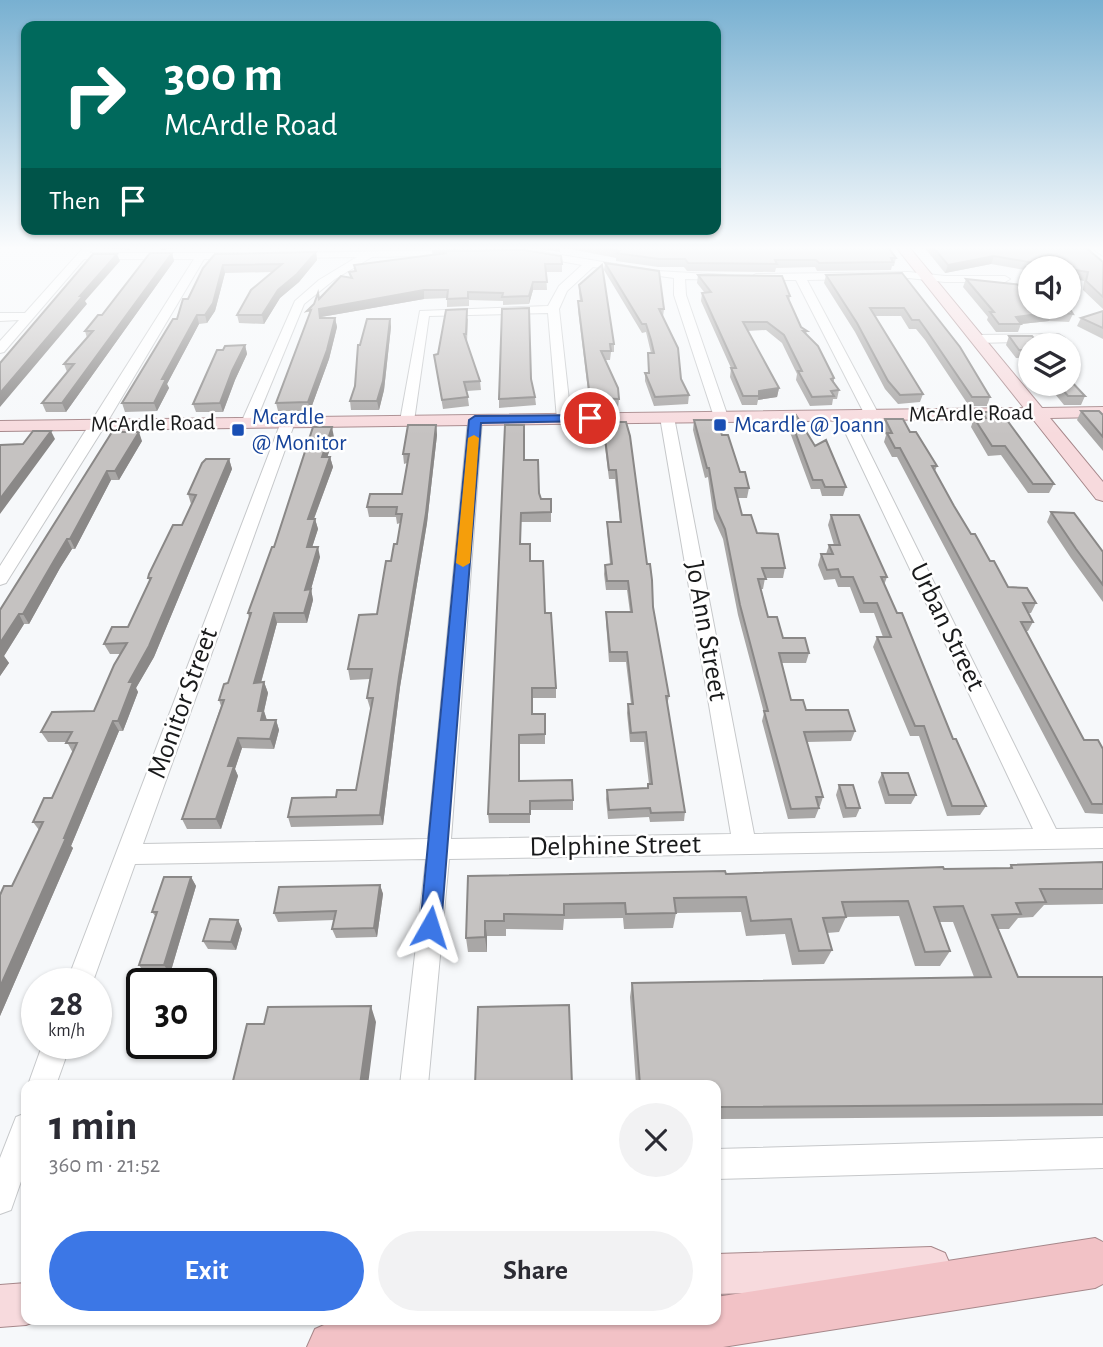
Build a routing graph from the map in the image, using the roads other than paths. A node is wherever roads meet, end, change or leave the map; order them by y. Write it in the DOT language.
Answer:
graph roads {
  1 [pos="553,309"];
  2 [pos="33,310"];
  3 [pos="168,310"];
  4 [pos="296,310"];
  5 [pos="525,310"];
  6 [pos="686,310"];
  7 [pos="817,310"];
  8 [pos="953,310"];
  9 [pos="28,316"];
  10 [pos="0,317"];
  11 [pos="1018,338"];
  12 [pos="976,339"];
  13 [pos="1,347"];
  14 [pos="1103,412"];
  15 [pos="1039,413"];
  16 [pos="844,415"];
  17 [pos="872,415"];
  18 [pos="721,417"];
  19 [pos="667,418"];
  20 [pos="564,419"];
  21 [pos="475,420"];
  22 [pos="407,421"];
  23 [pos="288,422"];
  24 [pos="248,423"];
  25 [pos="99,424"];
  26 [pos="0,426"];
  27 [pos="1103,495"];
  28 [pos="0,579"];
  29 [pos="1103,838"];
  30 [pos="1049,839"];
  31 [pos="744,844"];
  32 [pos="439,848"];
  33 [pos="127,854"];
  34 [pos="85,968"];
  35 [pos="51,1059"];
  36 [pos="44,1080"];
  37 [pos="415,1080"];
  38 [pos="21,1141"];
  39 [pos="1103,1153"];
  40 [pos="721,1164"];
  41 [pos="0,1199"];
  42 [pos="1099,1262"];
  43 [pos="721,1274"];
  44 [pos="21,1304"];
  45 [pos="0,1306"];
  46 [pos="721,1322"];
  47 [pos="683,1325"];
  48 [pos="333,1347"];
  1 -- 20 [label="street"];
  2 -- 9 [label="street"];
  3 -- 25 [label="street"];
  4 -- 24 [label="street"];
  5 -- 22 [label="street"];
  6 -- 18 [label="street"];
  7 -- 17 [label="street"];
  8 -- 12 [label="main road"];
  9 -- 10 [label="street"];
  9 -- 13 [label="street"];
  11 -- 12 [label="street"];
  12 -- 15 [label="main road"];
  14 -- 15 [label="main road, McArdle Road"];
  15 -- 17 [label="main road, McArdle Road"];
  15 -- 27 [label="main road"];
  16 -- 17 [label="main road, McArdle Road"];
  16 -- 18 [label="main road, McArdle Road"];
  16 -- 30 [label="street, Urban Street"];
  18 -- 19 [label="main road, McArdle Road"];
  19 -- 20 [label="main road, McArdle Road"];
  19 -- 31 [label="street, Jo Ann Street"];
  20 -- 21 [label="main road, McArdle Road"];
  21 -- 22 [label="main road, McArdle Road"];
  21 -- 32 [label="street"];
  22 -- 23 [label="main road, McArdle Road"];
  23 -- 24 [label="main road, McArdle Road"];
  23 -- 33 [label="street, Monitor Street"];
  24 -- 25 [label="main road, McArdle Road"];
  25 -- 26 [label="main road, McArdle Road"];
  25 -- 28 [label="street"];
  29 -- 30 [label="street, Delphine Street"];
  30 -- 31 [label="street, Delphine Street"];
  31 -- 32 [label="street, Delphine Street"];
  32 -- 33 [label="street, Delphine Street"];
  32 -- 37 [label="street"];
  33 -- 34 [label="street, Monitor Street"];
  35 -- 36 [label="street"];
  38 -- 41 [label="street"];
  39 -- 40 [label="street"];
  42 -- 43 [label="main road"];
  42 -- 46 [label="highway"];
  44 -- 45 [label="main road"];
  47 -- 48 [label="highway"];
}
